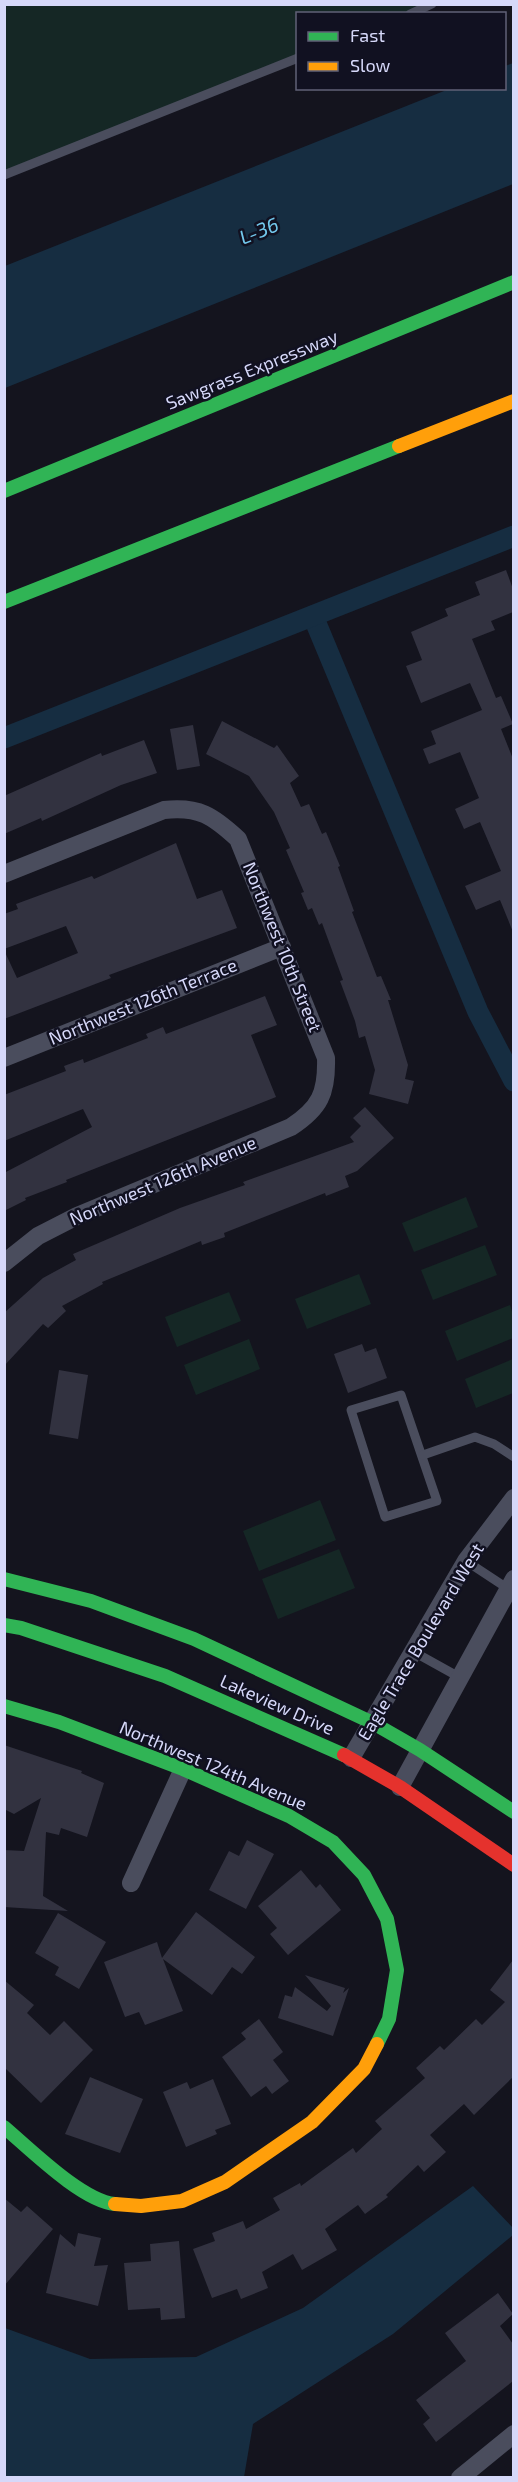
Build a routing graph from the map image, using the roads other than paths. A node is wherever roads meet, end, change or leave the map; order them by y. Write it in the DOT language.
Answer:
graph roads {
  1 [pos="432,4"];
  2 [pos="414,12"];
  3 [pos="296,58"];
  4 [pos="4,175"];
  5 [pos="513,282"];
  6 [pos="513,401"];
  7 [pos="4,491"];
  8 [pos="4,602"];
  9 [pos="4,874"];
  10 [pos="282,947"];
  11 [pos="4,1058"];
  12 [pos="320,1100"];
  13 [pos="4,1263"];
  14 [pos="423,1455"];
  15 [pos="513,1457"];
  16 [pos="513,1498"];
  17 [pos="466,1561"];
  18 [pos="4,1579"];
  19 [pos="510,1584"];
  20 [pos="4,1624"];
  21 [pos="414,1652"];
  22 [pos="459,1677"];
  23 [pos="4,1706"];
  24 [pos="373,1723"];
  25 [pos="420,1750"];
  26 [pos="351,1758"];
  27 [pos="183,1769"];
  28 [pos="399,1787"];
  29 [pos="513,1812"];
  30 [pos="513,1865"];
  31 [pos="131,1884"];
  32 [pos="4,2127"];
  33 [pos="513,2434"];
  34 [pos="460,2478"];
  1 -- 2 [label="lane"];
  3 -- 4 [label="lane"];
  5 -- 7 [label="main road, Sawgrass Expressway"];
  6 -- 8 [label="main road"];
  9 -- 10 [label="street, Northwest 10th Street"];
  10 -- 11 [label="street, Northwest 126th Terrace"];
  10 -- 12 [label="street, Northwest 10th Street"];
  12 -- 13 [label="street, Northwest 126th Avenue"];
  14 -- 14 [label="lane"];
  14 -- 15 [label="lane"];
  16 -- 17 [label="street, Eagle Trace Boulevard West"];
  17 -- 19 [label="lane"];
  17 -- 21 [label="street, Eagle Trace Boulevard West"];
  18 -- 24 [label="main road, Lakeview Drive"];
  19 -- 22 [label="street"];
  20 -- 26 [label="main road, Lakeview Drive"];
  21 -- 22 [label="lane"];
  21 -- 24 [label="street, Eagle Trace Boulevard West"];
  22 -- 25 [label="street"];
  23 -- 27 [label="main road, Northwest 124th Avenue"];
  24 -- 25 [label="main road, Lakeview Drive"];
  24 -- 26 [label="street, Eagle Trace Boulevard West"];
  25 -- 28 [label="street"];
  25 -- 29 [label="main road, Lakeview Drive"];
  26 -- 28 [label="main road, Lakeview Drive"];
  27 -- 31 [label="street"];
  27 -- 32 [label="main road, Northwest 124th Avenue"];
  28 -- 30 [label="main road, Lakeview Drive"];
  33 -- 34 [label="street"];
}
